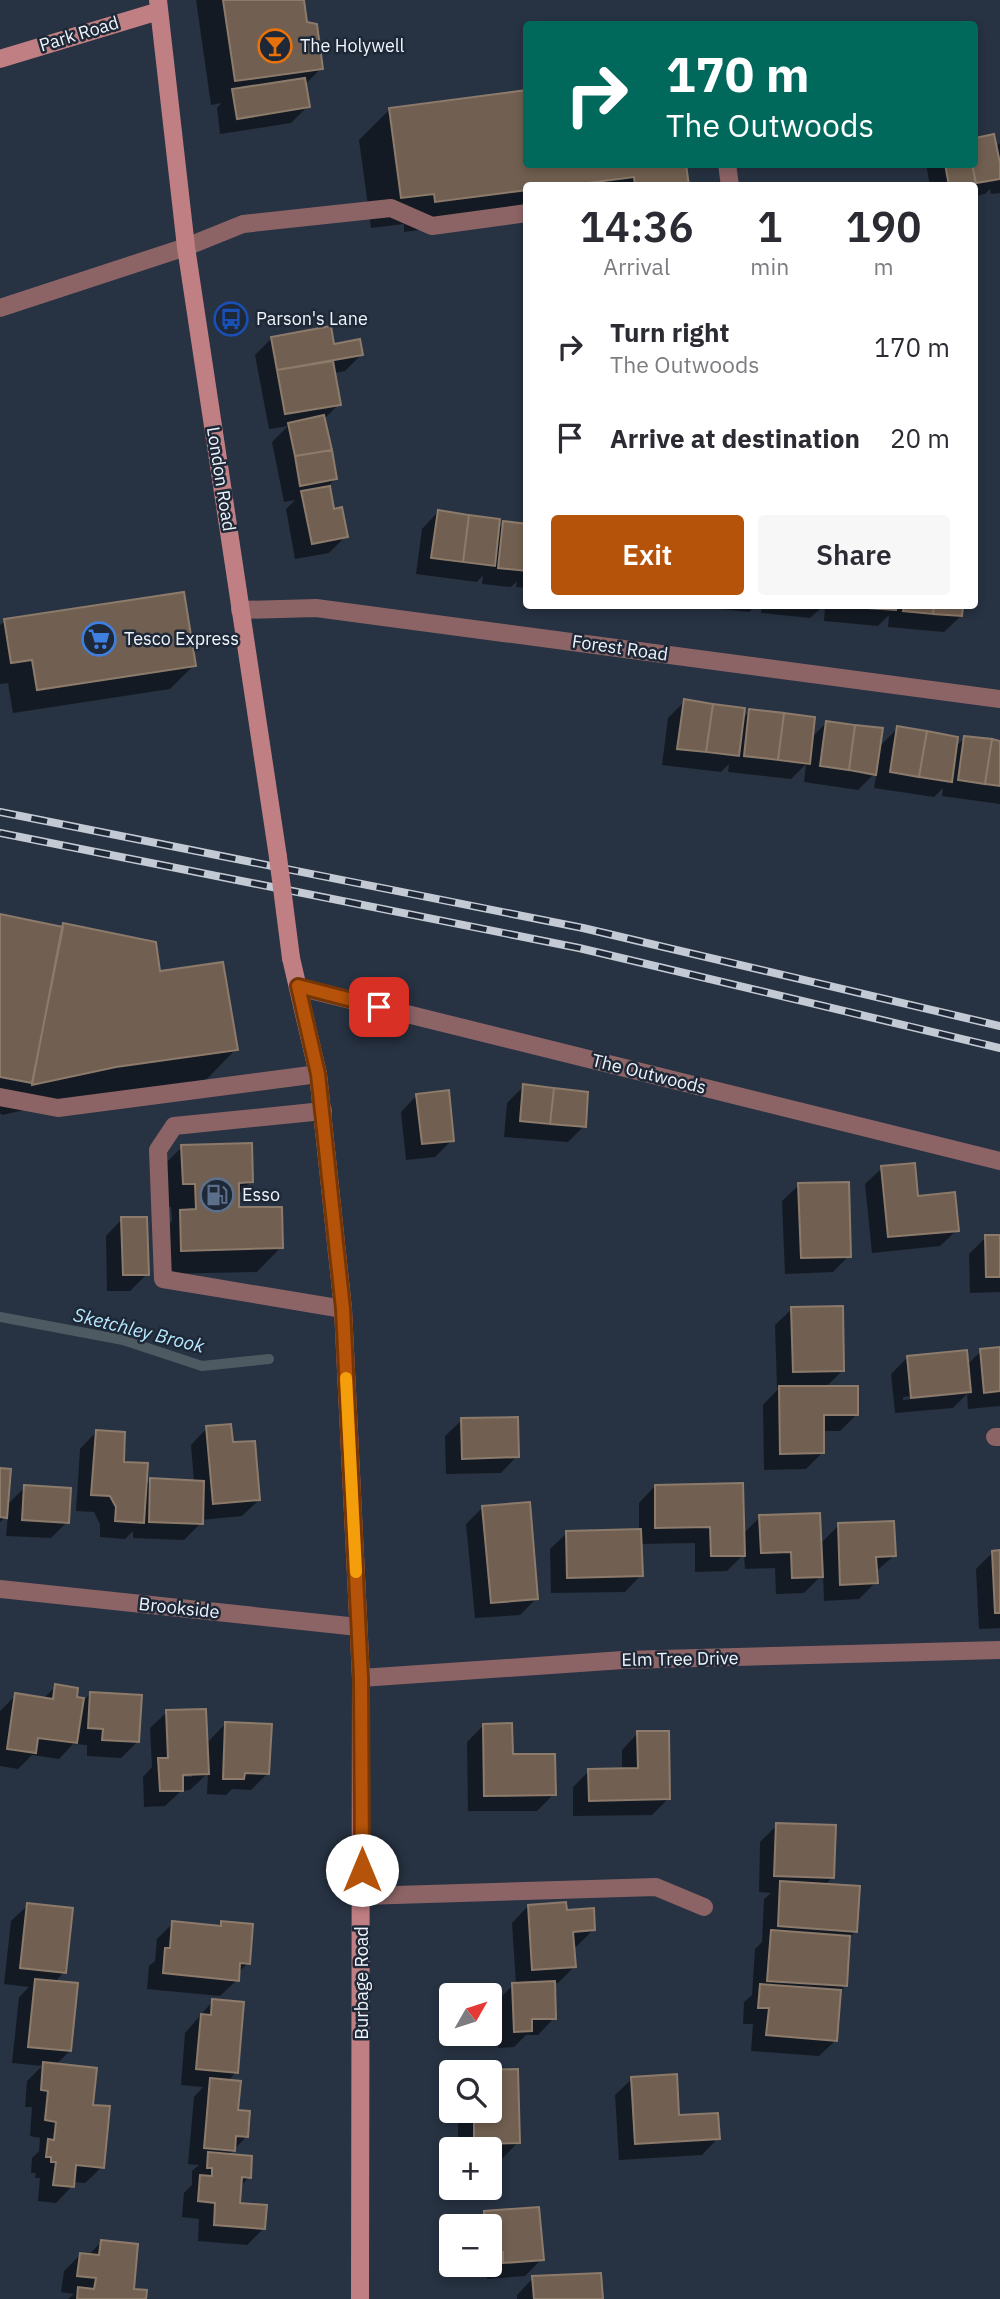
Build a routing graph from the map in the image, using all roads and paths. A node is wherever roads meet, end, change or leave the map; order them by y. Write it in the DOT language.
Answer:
graph roads {
  1 [pos="158,5"];
  2 [pos="0,58"];
  3 [pos="523,214"];
  4 [pos="186,247"];
  5 [pos="0,309"];
  6 [pos="240,610"];
  7 [pos="1000,699"];
  8 [pos="290,958"];
  9 [pos="298,986"];
  10 [pos="318,1074"];
  11 [pos="0,1097"];
  12 [pos="323,1111"];
  13 [pos="1000,1161"];
  14 [pos="343,1309"];
  15 [pos="0,1589"];
  16 [pos="358,1627"];
  17 [pos="1000,1650"];
  18 [pos="361,1678"];
  19 [pos="362,1896"];
  20 [pos="704,1907"];
  21 [pos="360,2299"];
  1 -- 2 [label="main road, Park Road"];
  1 -- 4 [label="main road, London Road"];
  3 -- 4 [label="street"];
  4 -- 5 [label="street"];
  4 -- 6 [label="main road, London Road"];
  6 -- 7 [label="street, Forest Road"];
  6 -- 8 [label="main road, London Road, bridge"];
  8 -- 9 [label="main road, Burbage Road"];
  9 -- 10 [label="main road, Burbage Road"];
  9 -- 13 [label="street, The Outwoods"];
  10 -- 11 [label="street"];
  10 -- 12 [label="main road, Burbage Road"];
  12 -- 14 [label="main road, Burbage Road"];
  12 -- 14 [label="street"];
  14 -- 16 [label="main road, Burbage Road"];
  15 -- 16 [label="street, Brookside"];
  16 -- 18 [label="main road, Burbage Road"];
  17 -- 18 [label="street, Elm Tree Drive"];
  18 -- 19 [label="main road, Burbage Road"];
  19 -- 20 [label="street"];
  19 -- 21 [label="main road, Burbage Road"];
}
